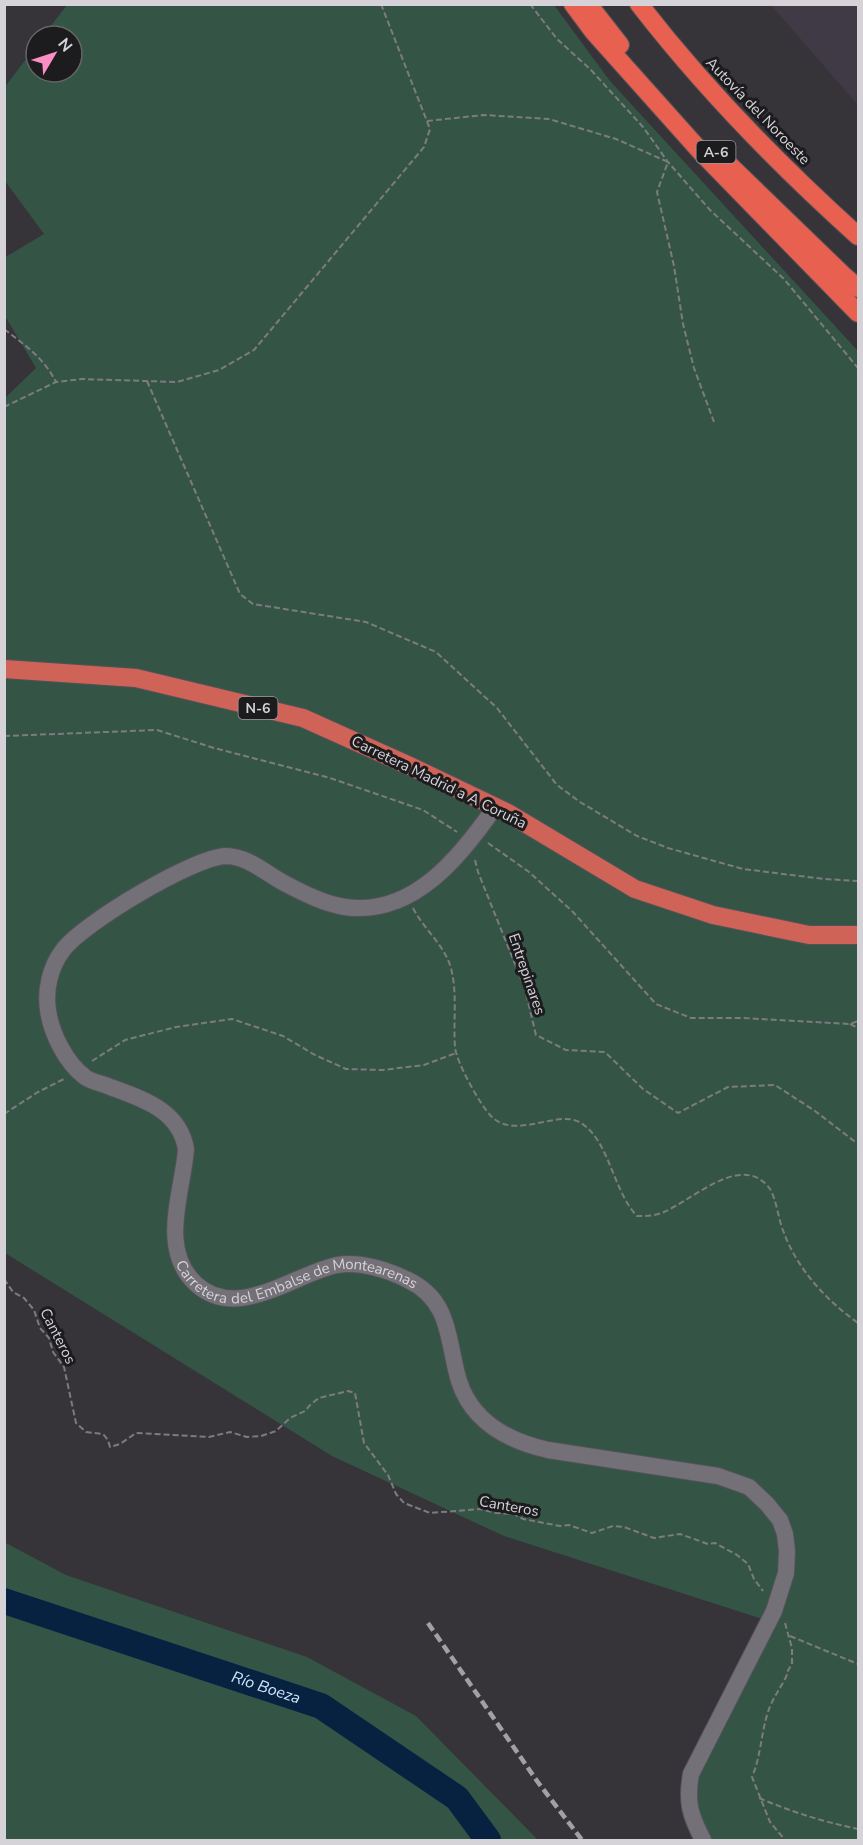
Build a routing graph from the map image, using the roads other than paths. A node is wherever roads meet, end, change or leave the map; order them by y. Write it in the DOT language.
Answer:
graph roads {
  1 [pos="573,4"];
  2 [pos="588,4"];
  3 [pos="639,4"];
  4 [pos="858,236"];
  5 [pos="858,288"];
  6 [pos="858,313"];
  7 [pos="4,669"];
  8 [pos="495,807"];
  9 [pos="858,935"];
  10 [pos="703,1840"];
  1 -- 6 [label="highway"];
  2 -- 5 [label="highway, A-6"];
  3 -- 4 [label="highway, Autovía del Noroeste / A-6"];
  7 -- 8 [label="highway, Carretera Madrid a A Coruña / N-6"];
  8 -- 9 [label="highway, Carretera Madrid a A Coruña / N-6"];
  8 -- 10 [label="street, Carretera del Embalse de Montearenas"];
}
